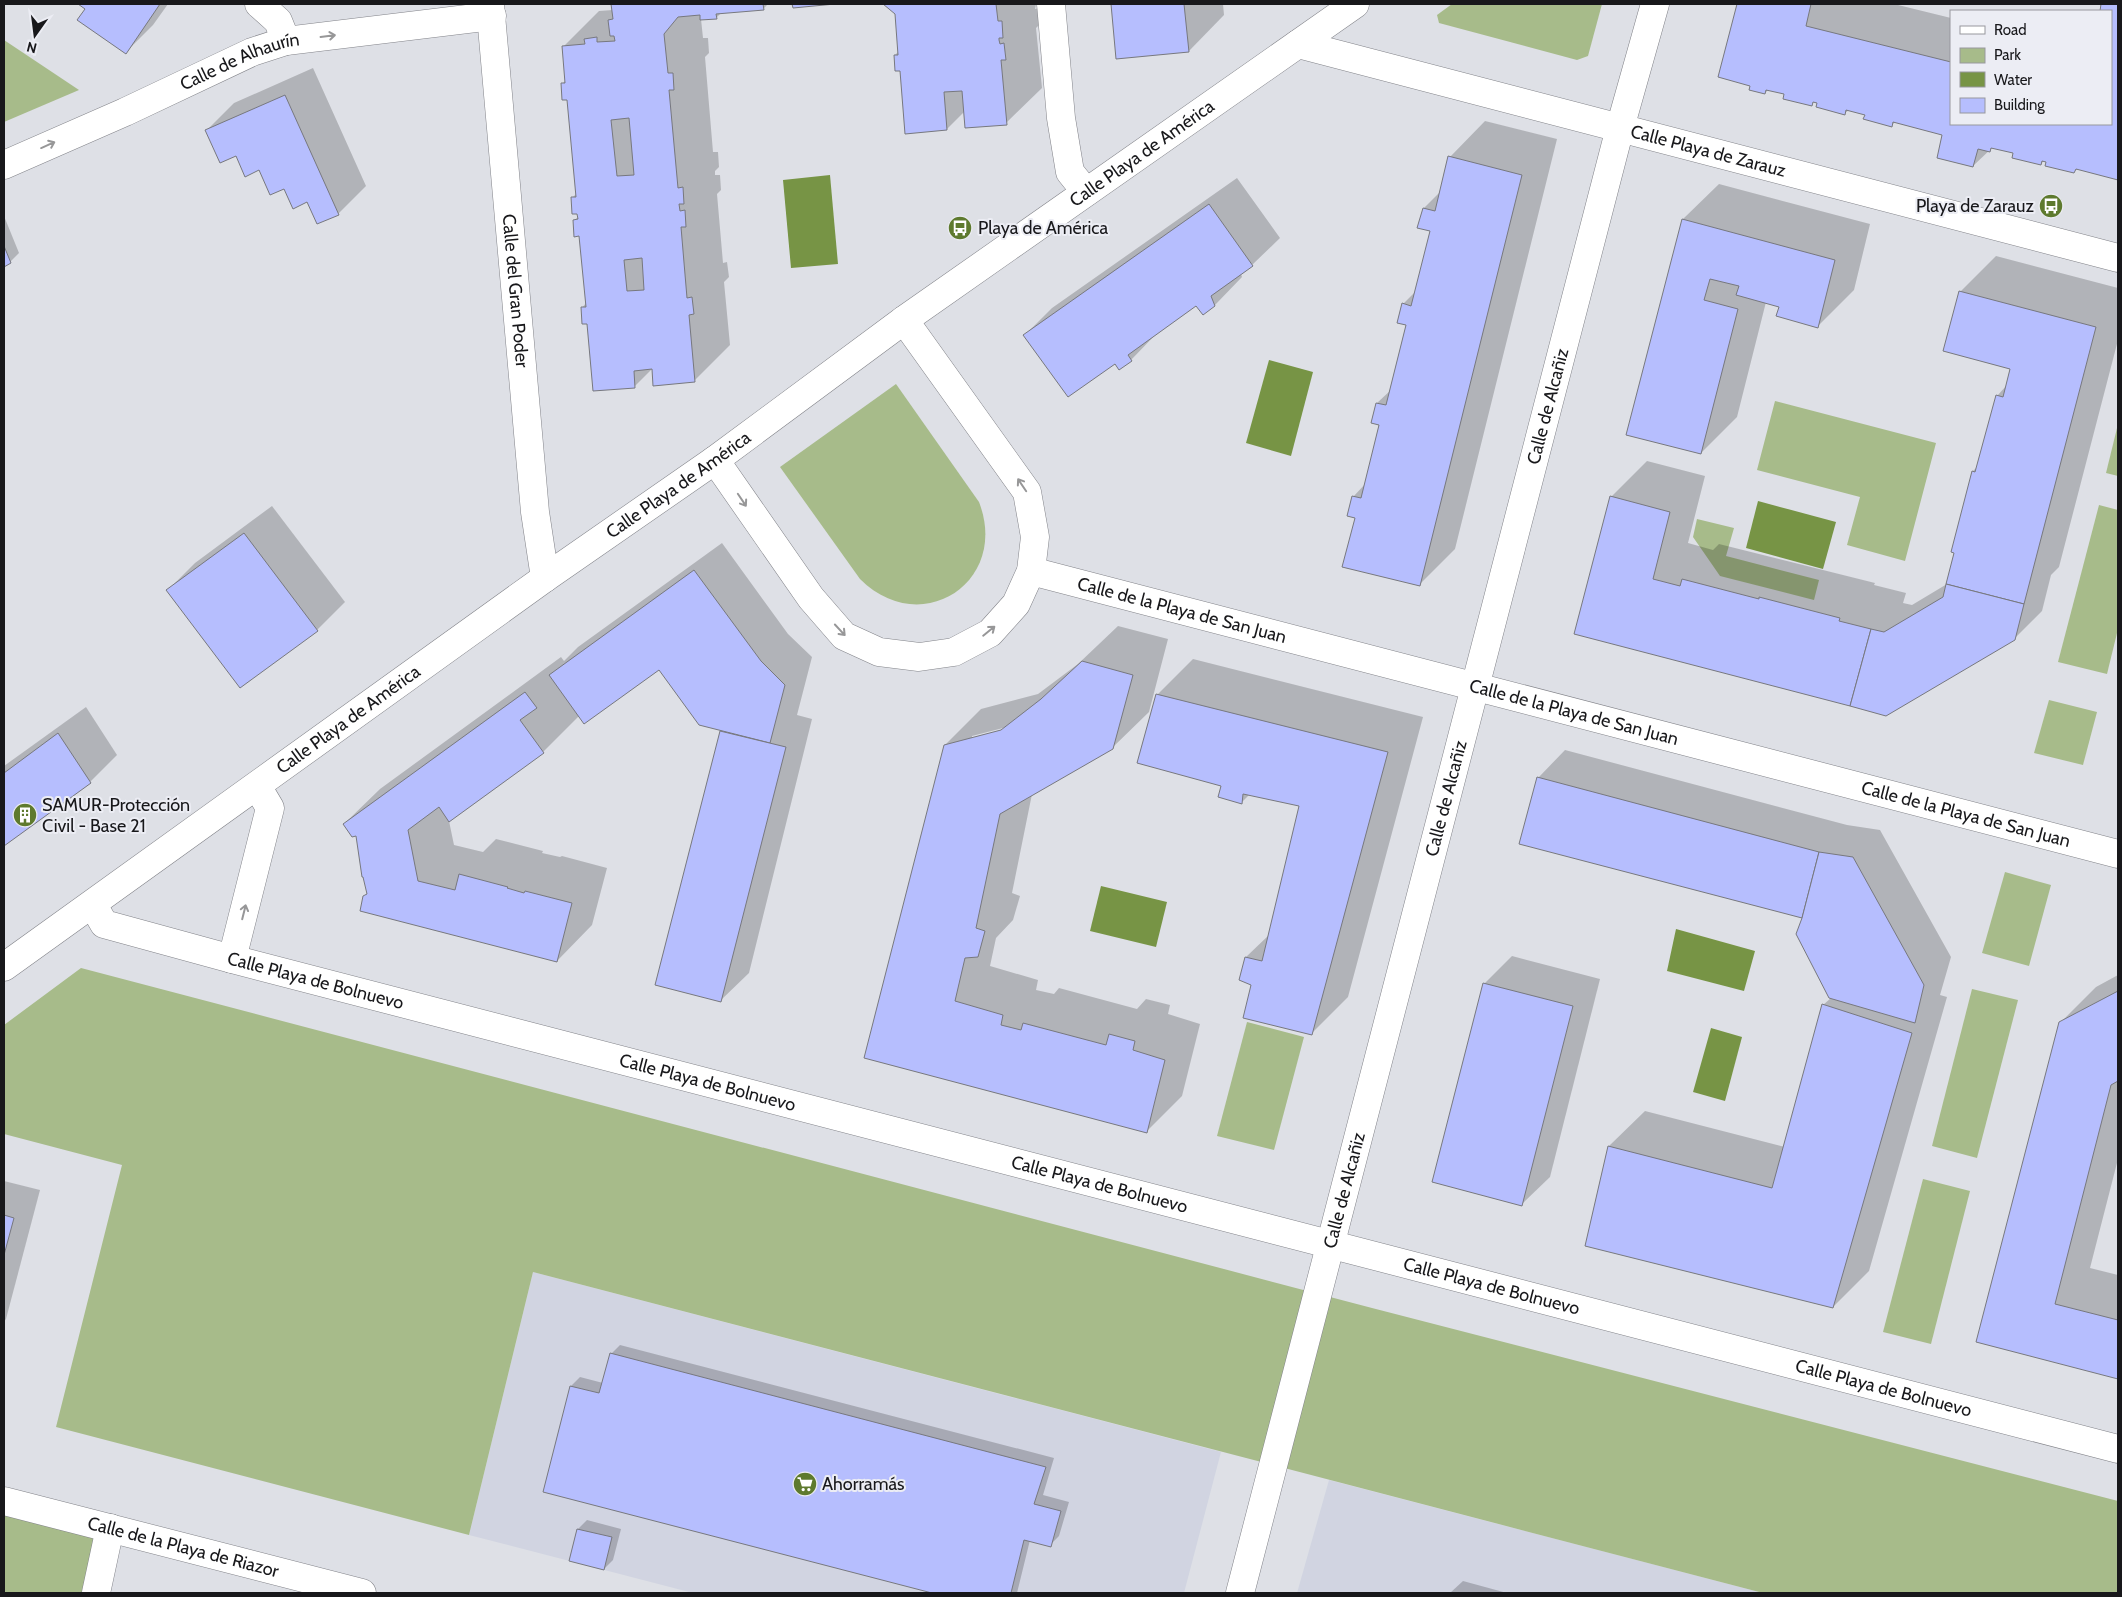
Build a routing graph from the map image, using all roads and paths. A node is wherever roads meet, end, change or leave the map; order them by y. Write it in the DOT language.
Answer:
graph roads {
  1 [pos="259,4"];
  2 [pos="1051,4"];
  3 [pos="1354,4"];
  4 [pos="1655,4"];
  5 [pos="491,10"];
  6 [pos="286,41"];
  7 [pos="1298,44"];
  8 [pos="1620,128"];
  9 [pos="4,165"];
  10 [pos="1086,192"];
  11 [pos="2118,258"];
  12 [pos="904,320"];
  13 [pos="715,460"];
  14 [pos="1031,571"];
  15 [pos="545,578"];
  16 [pos="1476,686"];
  17 [pos="256,786"];
  18 [pos="2118,854"];
  19 [pos="93,905"];
  20 [pos="232,960"];
  21 [pos="4,968"];
  22 [pos="1331,1245"];
  23 [pos="2118,1449"];
  24 [pos="4,1501"];
  25 [pos="110,1528"];
  26 [pos="96,1593"];
  27 [pos="362,1593"];
  28 [pos="1240,1593"];
  1 -- 6 [label="street"];
  2 -- 10 [label="street"];
  3 -- 7 [label="street, Calle Playa de América"];
  4 -- 8 [label="street, Calle de Alcañiz"];
  6 -- 5 [label="street, Calle de Alhaurín, one-way"];
  5 -- 15 [label="street, Calle del Gran Poder"];
  9 -- 6 [label="street, Calle de Alhaurín, one-way"];
  7 -- 8 [label="street, Calle Playa de Zarauz"];
  7 -- 10 [label="street, Calle Playa de América"];
  8 -- 11 [label="street, Calle Playa de Zarauz"];
  8 -- 16 [label="street, Calle de Alcañiz"];
  10 -- 12 [label="street, Calle Playa de América"];
  12 -- 13 [label="street, Calle Playa de América"];
  14 -- 12 [label="street, one-way"];
  13 -- 14 [label="street, one-way"];
  13 -- 15 [label="street, Calle Playa de América"];
  14 -- 16 [label="street, Calle de la Playa de San Juan"];
  15 -- 17 [label="street, Calle Playa de América"];
  16 -- 18 [label="street, Calle de la Playa de San Juan"];
  16 -- 22 [label="street, Calle de Alcañiz"];
  17 -- 19 [label="street, Calle Playa de América"];
  20 -- 17 [label="street, one-way"];
  19 -- 20 [label="street, Calle Playa de Bolnuevo"];
  19 -- 21 [label="street, Calle Playa de América"];
  20 -- 22 [label="street, Calle Playa de Bolnuevo"];
  22 -- 23 [label="street, Calle Playa de Bolnuevo"];
  22 -- 28 [label="street, Calle de Alcañiz"];
  24 -- 25 [label="street, Calle de la Playa de Riazor"];
  25 -- 26 [label="street"];
  25 -- 27 [label="street, Calle de la Playa de Riazor"];
}
